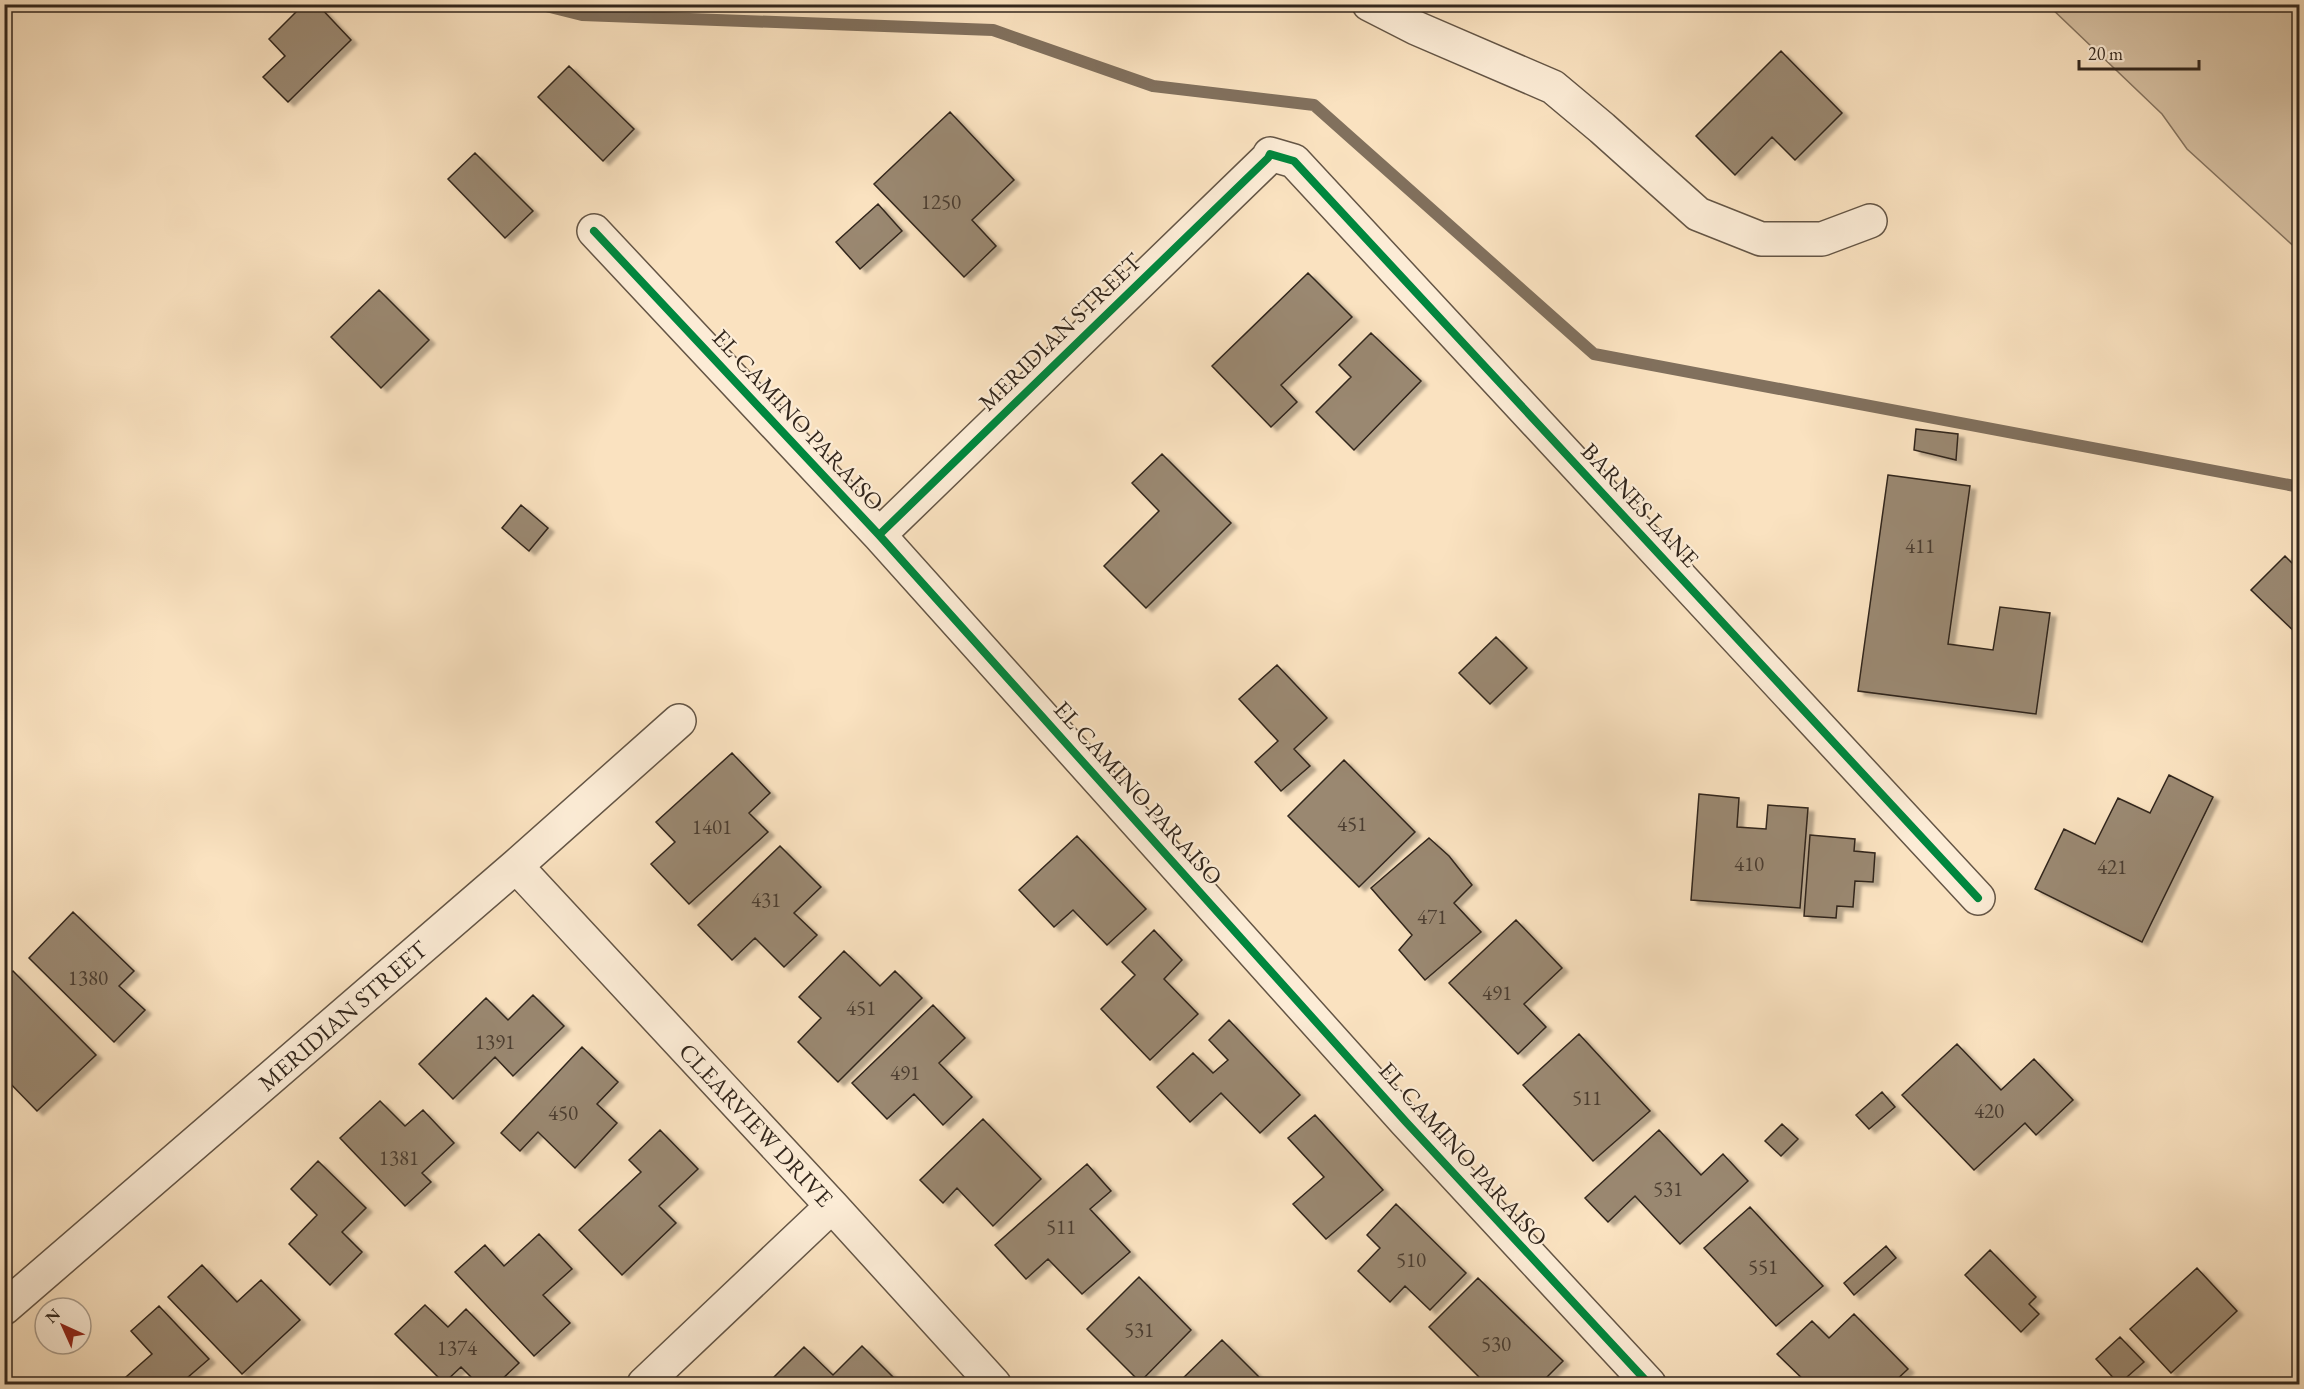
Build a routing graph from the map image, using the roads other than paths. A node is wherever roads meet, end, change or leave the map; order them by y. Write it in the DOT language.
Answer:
graph roads {
  1 [pos="1369,4"];
  2 [pos="1268,158"];
  3 [pos="1870,221"];
  4 [pos="594,231"];
  5 [pos="879,535"];
  6 [pos="679,721"];
  7 [pos="516,866"];
  8 [pos="1978,898"];
  9 [pos="832,1206"];
  10 [pos="4,1308"];
  11 [pos="644,1384"];
  12 [pos="994,1384"];
  13 [pos="1649,1384"];
  1 -- 3 [label="street"];
  2 -- 5 [label="street, MERIDIAN STREET"];
  2 -- 8 [label="street, BARNES LANE"];
  4 -- 5 [label="street, EL CAMINO PARAISO"];
  5 -- 13 [label="street, EL CAMINO PARAISO"];
  6 -- 7 [label="street, MERIDIAN STREET"];
  7 -- 9 [label="street, CLEARVIEW DRIVE"];
  7 -- 10 [label="street, MERIDIAN STREET"];
  9 -- 11 [label="street"];
  9 -- 12 [label="street, CLEARVIEW DRIVE"];
}
